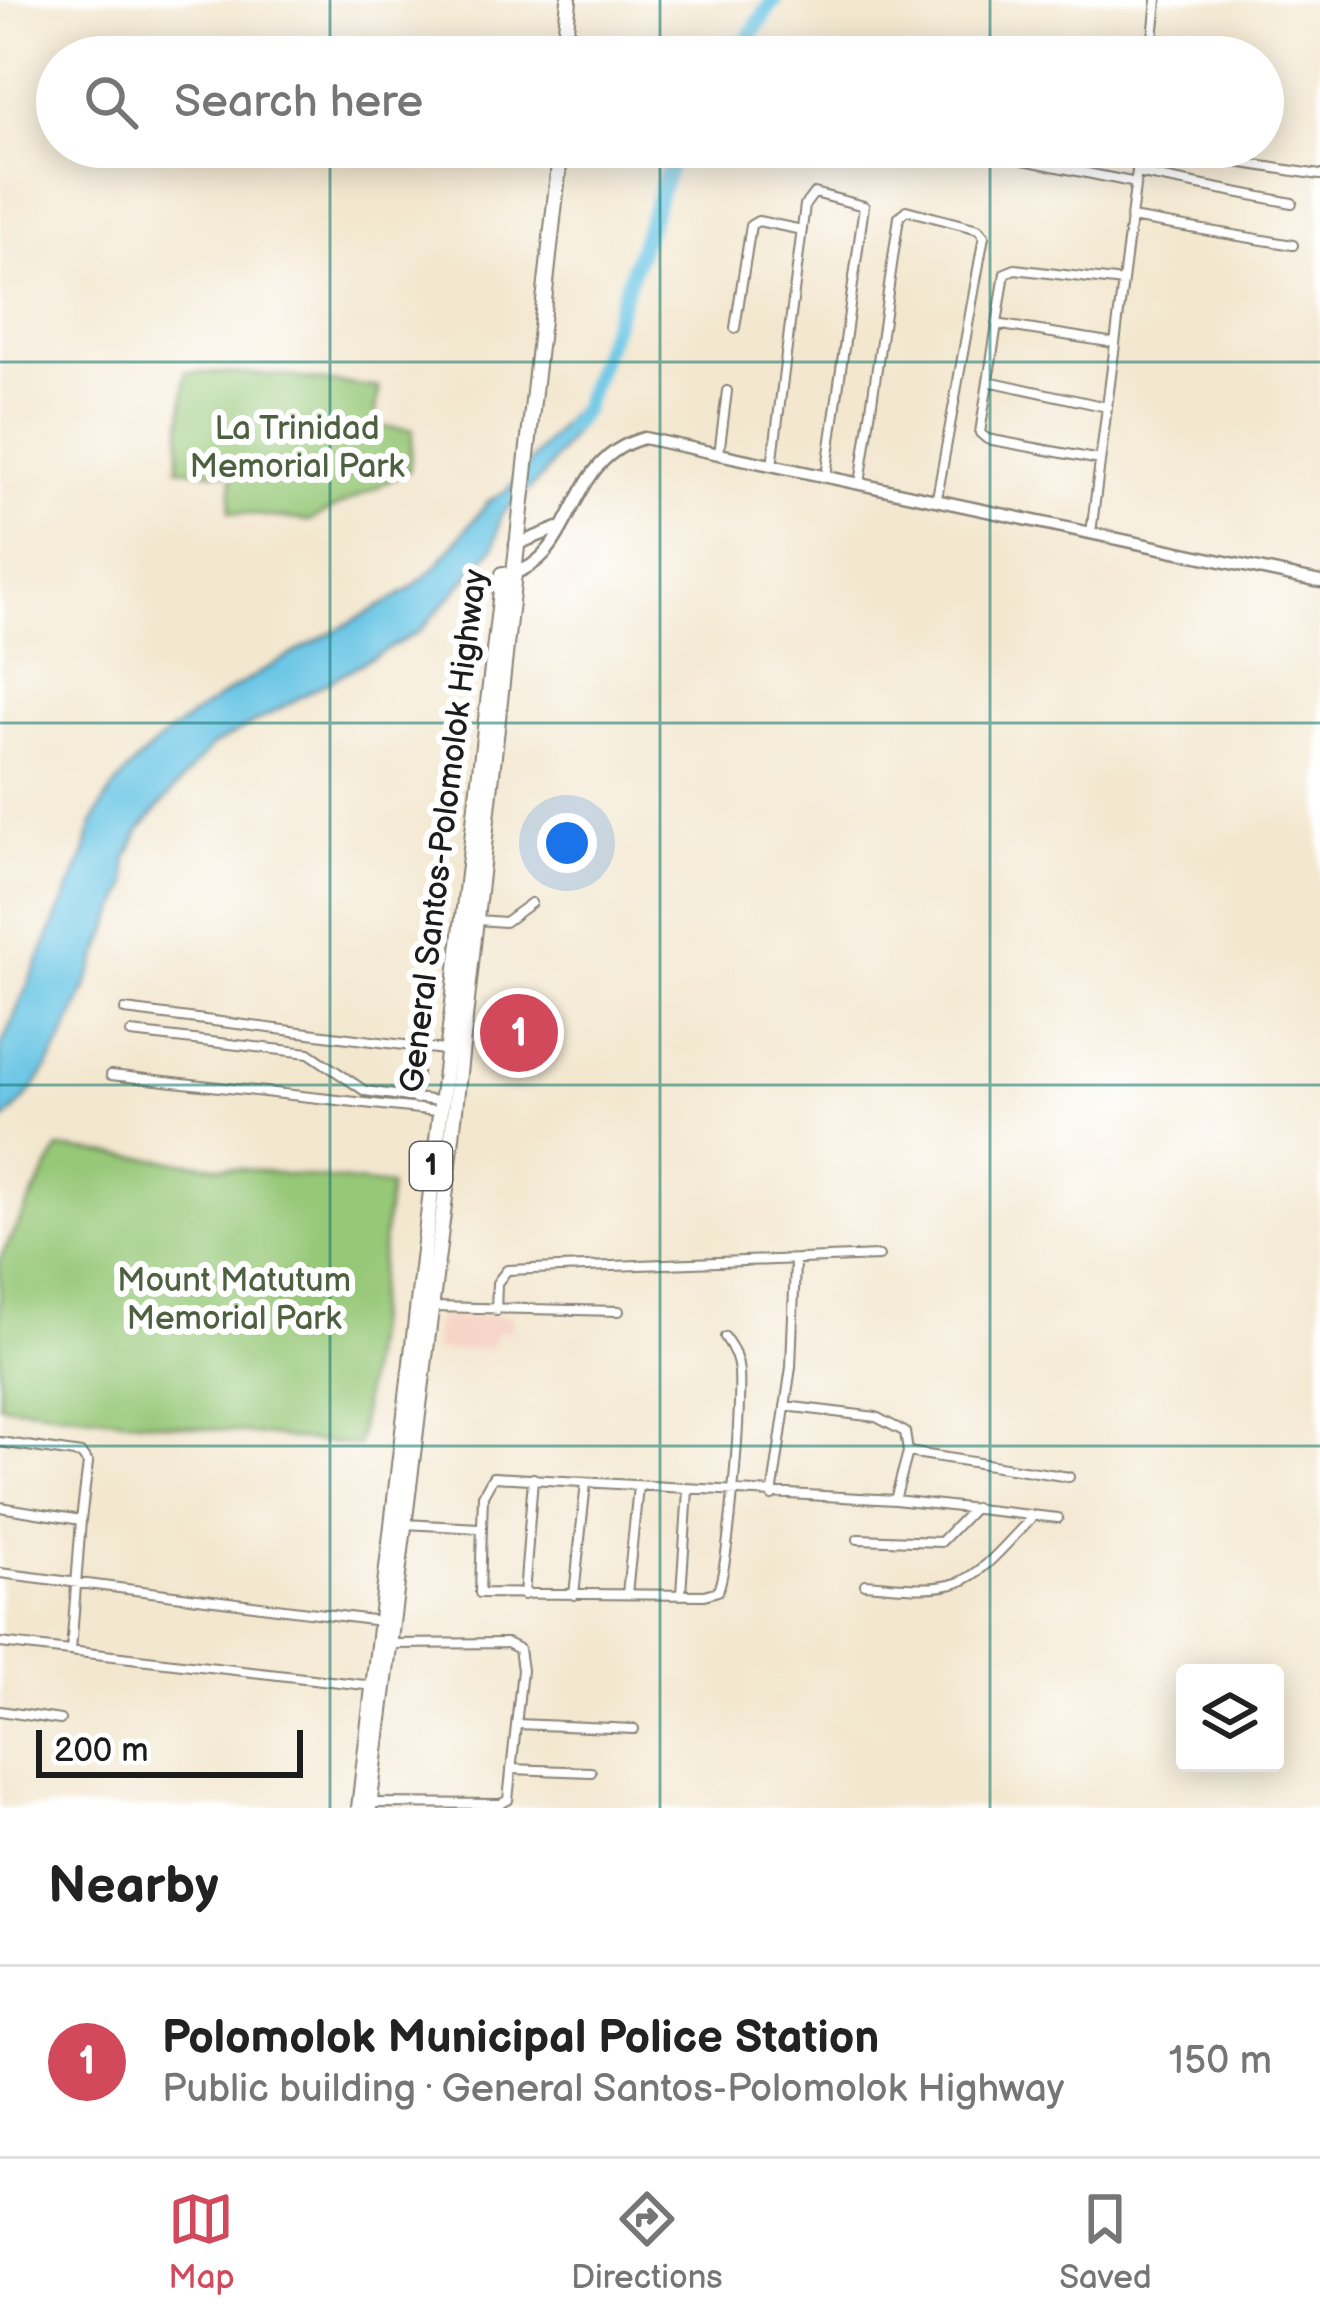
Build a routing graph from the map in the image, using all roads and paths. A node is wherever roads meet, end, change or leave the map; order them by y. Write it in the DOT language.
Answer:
graph roads {
  1 [pos="573,0"];
  2 [pos="1157,0"];
  3 [pos="569,36"];
  4 [pos="1153,36"];
  5 [pos="555,168"];
  6 [pos="1079,168"];
  7 [pos="1137,168"];
  8 [pos="1275,168"];
  9 [pos="1320,175"];
  10 [pos="1136,178"];
  11 [pos="1292,203"];
  12 [pos="1131,218"];
  13 [pos="802,230"];
  14 [pos="1293,245"];
  15 [pos="1123,282"];
  16 [pos="996,324"];
  17 [pos="735,328"];
  18 [pos="1115,343"];
  19 [pos="988,381"];
  20 [pos="727,392"];
  21 [pos="1107,407"];
  22 [pos="719,454"];
  23 [pos="1100,460"];
  24 [pos="772,466"];
  25 [pos="826,476"];
  26 [pos="860,484"];
  27 [pos="937,498"];
  28 [pos="514,520"];
  29 [pos="561,527"];
  30 [pos="1091,533"];
  31 [pos="515,545"];
  32 [pos="512,574"];
  33 [pos="1320,582"];
  34 [pos="531,903"];
  35 [pos="476,920"];
  36 [pos="125,1010"];
  37 [pos="131,1033"];
  38 [pos="419,1047"];
  39 [pos="444,1050"];
  40 [pos="111,1076"];
  41 [pos="415,1099"];
  42 [pos="438,1106"];
  43 [pos="880,1256"];
  44 [pos="795,1263"];
  45 [pos="431,1307"];
  46 [pos="496,1310"];
  47 [pos="620,1311"];
  48 [pos="725,1337"];
  49 [pos="785,1406"];
  50 [pos="0,1442"];
  51 [pos="908,1452"];
  52 [pos="1069,1477"];
  53 [pos="533,1478"];
  54 [pos="586,1484"];
  55 [pos="638,1487"];
  56 [pos="688,1490"];
  57 [pos="730,1494"];
  58 [pos="772,1496"];
  59 [pos="895,1500"];
  60 [pos="0,1507"];
  61 [pos="974,1508"];
  62 [pos="1033,1516"];
  63 [pos="1058,1518"];
  64 [pos="81,1520"];
  65 [pos="403,1524"];
  66 [pos="480,1528"];
  67 [pos="858,1539"];
  68 [pos="0,1573"];
  69 [pos="79,1583"];
  70 [pos="865,1584"];
  71 [pos="574,1594"];
  72 [pos="626,1594"];
  73 [pos="681,1594"];
  74 [pos="524,1595"];
  75 [pos="382,1621"];
  76 [pos="0,1643"];
  77 [pos="389,1644"];
  78 [pos="70,1651"];
  79 [pos="374,1686"];
  80 [pos="0,1711"];
  81 [pos="60,1720"];
  82 [pos="517,1724"];
  83 [pos="634,1729"];
  84 [pos="511,1769"];
  85 [pos="591,1772"];
  86 [pos="366,1806"];
  87 [pos="508,1806"];
  1 -- 3 [label="highway"];
  2 -- 4 [label="street"];
  5 -- 28 [label="highway, 1"];
  6 -- 10 [label="street"];
  7 -- 10 [label="street"];
  8 -- 9 [label="street"];
  10 -- 11 [label="street"];
  10 -- 12 [label="street"];
  12 -- 14 [label="street"];
  12 -- 15 [label="street"];
  13 -- 17 [label="street"];
  13 -- 24 [label="street"];
  13 -- 25 [label="street"];
  15 -- 16 [label="street"];
  15 -- 18 [label="street"];
  16 -- 18 [label="street"];
  16 -- 19 [label="street"];
  18 -- 21 [label="street"];
  19 -- 21 [label="street"];
  19 -- 23 [label="street"];
  20 -- 22 [label="street"];
  21 -- 23 [label="street"];
  22 -- 24 [label="street"];
  22 -- 29 [label="street"];
  23 -- 30 [label="street"];
  24 -- 25 [label="street"];
  25 -- 26 [label="street"];
  26 -- 27 [label="street"];
  26 -- 27 [label="street"];
  27 -- 30 [label="street"];
  28 -- 31 [label="highway, 1"];
  28 -- 39 [label="highway, General Santos-Polomolok Highway / 1"];
  29 -- 31 [label="street"];
  29 -- 32 [label="street"];
  30 -- 33 [label="street"];
  31 -- 32 [label="highway, 1"];
  32 -- 35 [label="highway, 1"];
  34 -- 35 [label="street"];
  35 -- 45 [label="highway, 1"];
  36 -- 38 [label="street"];
  37 -- 41 [label="street"];
  38 -- 39 [label="street"];
  38 -- 41 [label="street"];
  39 -- 42 [label="highway, General Santos-Polomolok Highway / 1"];
  40 -- 42 [label="street"];
  41 -- 42 [label="street"];
  42 -- 75 [label="highway, General Santos-Polomolok Highway / 1"];
  43 -- 44 [label="street"];
  44 -- 46 [label="street"];
  44 -- 49 [label="street"];
  45 -- 46 [label="street"];
  45 -- 65 [label="highway, 1"];
  46 -- 47 [label="street"];
  48 -- 57 [label="street"];
  49 -- 51 [label="street"];
  49 -- 58 [label="street"];
  50 -- 64 [label="street"];
  51 -- 52 [label="street"];
  51 -- 59 [label="street"];
  53 -- 54 [label="street"];
  53 -- 66 [label="street"];
  53 -- 74 [label="street"];
  54 -- 55 [label="street"];
  54 -- 71 [label="street"];
  55 -- 56 [label="street"];
  55 -- 72 [label="street"];
  56 -- 57 [label="street"];
  56 -- 73 [label="street"];
  57 -- 58 [label="street"];
  57 -- 73 [label="street"];
  58 -- 59 [label="street"];
  59 -- 61 [label="street"];
  60 -- 64 [label="street"];
  61 -- 62 [label="street"];
  61 -- 67 [label="street"];
  62 -- 63 [label="street"];
  62 -- 70 [label="street"];
  64 -- 69 [label="street"];
  65 -- 66 [label="street"];
  65 -- 77 [label="highway, 1"];
  66 -- 74 [label="street"];
  68 -- 69 [label="street"];
  69 -- 75 [label="street"];
  69 -- 78 [label="street"];
  71 -- 72 [label="street"];
  71 -- 74 [label="street"];
  72 -- 73 [label="street"];
  75 -- 79 [label="highway, General Santos-Polomolok Highway / 1"];
  76 -- 78 [label="street"];
  77 -- 82 [label="street"];
  77 -- 86 [label="highway, 1"];
  78 -- 79 [label="street"];
  79 -- 86 [label="highway, General Santos-Polomolok Highway / 1"];
  80 -- 81 [label="street"];
  82 -- 83 [label="street"];
  82 -- 84 [label="street"];
  84 -- 85 [label="street"];
  84 -- 87 [label="street"];
  86 -- 87 [label="street"];
}
